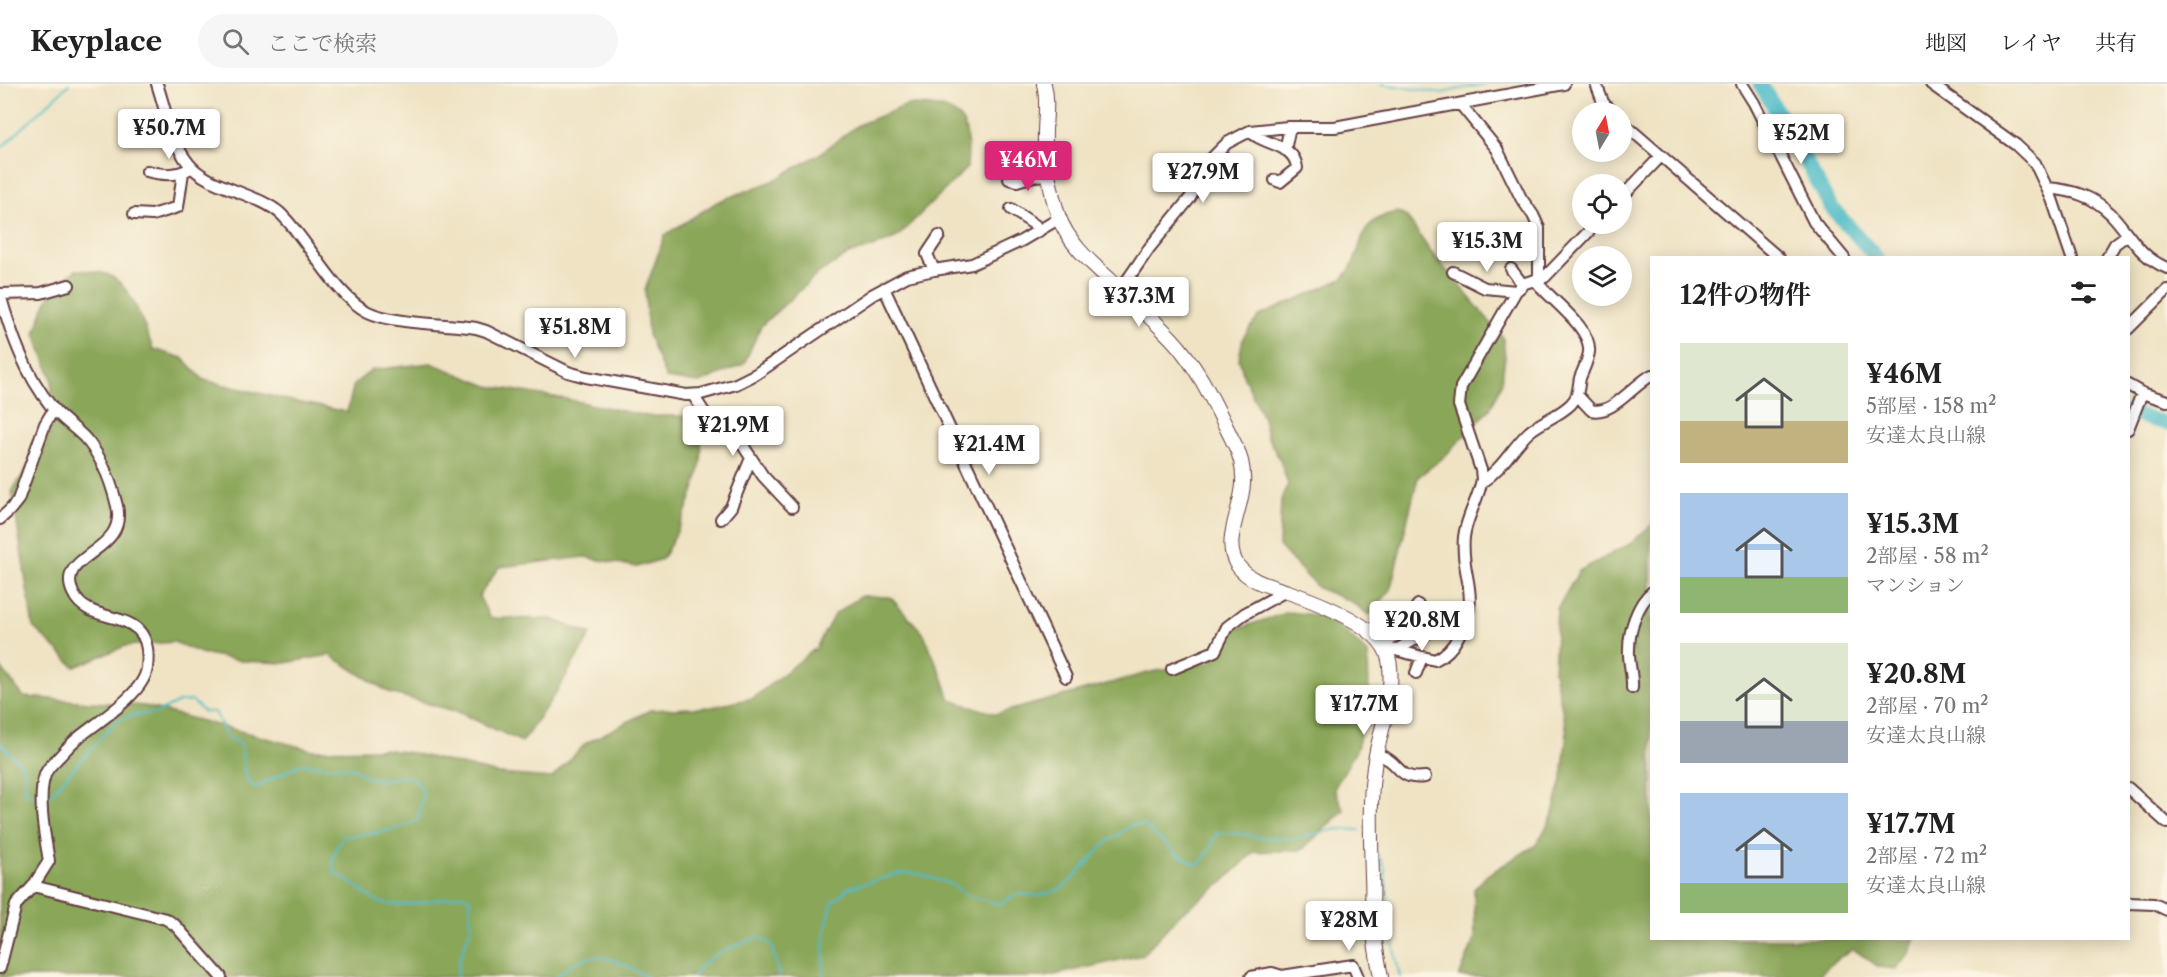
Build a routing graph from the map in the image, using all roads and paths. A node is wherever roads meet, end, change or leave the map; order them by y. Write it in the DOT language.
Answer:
graph roads {
  1 [pos="157,84"];
  2 [pos="1044,84"];
  3 [pos="1564,84"];
  4 [pos="1596,84"];
  5 [pos="1742,84"];
  6 [pos="1931,84"];
  7 [pos="1603,102"];
  8 [pos="1461,105"];
  9 [pos="147,120"];
  10 [pos="1290,127"];
  11 [pos="1250,131"];
  12 [pos="1632,131"];
  13 [pos="174,136"];
  14 [pos="1285,150"];
  15 [pos="1661,156"];
  16 [pos="188,170"];
  17 [pos="147,171"];
  18 [pos="1049,176"];
  19 [pos="1010,178"];
  20 [pos="1275,180"];
  21 [pos="1632,186"];
  22 [pos="2047,188"];
  23 [pos="1011,209"];
  24 [pos="134,214"];
  25 [pos="1060,218"];
  26 [pos="1039,231"];
  27 [pos="1586,234"];
  28 [pos="2127,235"];
  29 [pos="939,236"];
  30 [pos="1777,256"];
  31 [pos="1842,256"];
  32 [pos="2071,256"];
  33 [pos="2108,256"];
  34 [pos="1511,268"];
  35 [pos="2167,268"];
  36 [pos="934,270"];
  37 [pos="1453,272"];
  38 [pos="1537,280"];
  39 [pos="69,285"];
  40 [pos="884,288"];
  41 [pos="1520,288"];
  42 [pos="1120,290"];
  43 [pos="2167,290"];
  44 [pos="0,294"];
  45 [pos="2130,327"];
  46 [pos="1650,376"];
  47 [pos="2130,387"];
  48 [pos="693,395"];
  49 [pos="1577,395"];
  50 [pos="2140,398"];
  51 [pos="2167,401"];
  52 [pos="54,409"];
  53 [pos="2130,424"];
  54 [pos="751,458"];
  55 [pos="1482,482"];
  56 [pos="792,507"];
  57 [pos="0,519"];
  58 [pos="721,519"];
  59 [pos="1286,591"];
  60 [pos="1650,594"];
  61 [pos="1418,605"];
  62 [pos="1434,629"];
  63 [pos="1390,648"];
  64 [pos="1422,657"];
  65 [pos="1172,669"];
  66 [pos="1416,673"];
  67 [pos="1066,677"];
  68 [pos="1632,688"];
  69 [pos="1376,755"];
  70 [pos="1425,777"];
  71 [pos="2130,791"];
  72 [pos="2167,823"];
  73 [pos="33,886"];
  74 [pos="2130,903"];
  75 [pos="2167,910"];
  76 [pos="0,968"];
  77 [pos="1272,975"];
  78 [pos="221,977"];
  79 [pos="1251,977"];
  80 [pos="1358,977"];
  81 [pos="1381,977"];
  1 -- 13 [label="street"];
  2 -- 18 [label="main road"];
  3 -- 8 [label="street"];
  4 -- 7 [label="street"];
  5 -- 31 [label="street"];
  6 -- 22 [label="street"];
  8 -- 10 [label="street"];
  8 -- 38 [label="street"];
  9 -- 13 [label="street"];
  10 -- 11 [label="street"];
  10 -- 14 [label="street"];
  11 -- 14 [label="street"];
  11 -- 42 [label="street"];
  12 -- 15 [label="street"];
  13 -- 16 [label="street"];
  14 -- 20 [label="street"];
  15 -- 21 [label="street"];
  15 -- 30 [label="street"];
  16 -- 17 [label="street"];
  16 -- 24 [label="street"];
  16 -- 48 [label="street"];
  18 -- 19 [label="street"];
  18 -- 25 [label="main road"];
  22 -- 28 [label="street"];
  22 -- 32 [label="street"];
  23 -- 26 [label="street"];
  25 -- 26 [label="street"];
  25 -- 42 [label="main road"];
  26 -- 36 [label="street"];
  27 -- 38 [label="street"];
  28 -- 33 [label="street"];
  28 -- 35 [label="street"];
  29 -- 36 [label="street"];
  34 -- 41 [label="street"];
  36 -- 40 [label="street"];
  37 -- 41 [label="street"];
  38 -- 41 [label="street"];
  38 -- 49 [label="street"];
  39 -- 44 [label="street"];
  40 -- 48 [label="street"];
  40 -- 67 [label="street"];
  41 -- 55 [label="street"];
  42 -- 59 [label="main road"];
  43 -- 45 [label="street"];
  44 -- 52 [label="street"];
  46 -- 49 [label="street"];
  47 -- 50 [label="street"];
  48 -- 54 [label="street"];
  49 -- 55 [label="street"];
  50 -- 51 [label="street"];
  50 -- 53 [label="street"];
  52 -- 57 [label="street"];
  52 -- 73 [label="street"];
  54 -- 56 [label="street"];
  54 -- 58 [label="street"];
  55 -- 64 [label="street"];
  59 -- 63 [label="main road"];
  59 -- 65 [label="street"];
  60 -- 68 [label="street"];
  61 -- 63 [label="street"];
  62 -- 63 [label="street"];
  63 -- 64 [label="street"];
  63 -- 69 [label="main road"];
  64 -- 66 [label="street"];
  69 -- 70 [label="street"];
  69 -- 81 [label="main road"];
  71 -- 72 [label="street"];
  73 -- 76 [label="street"];
  73 -- 78 [label="street"];
  74 -- 75 [label="street"];
  77 -- 79 [label="street"];
  77 -- 80 [label="street"];
}
